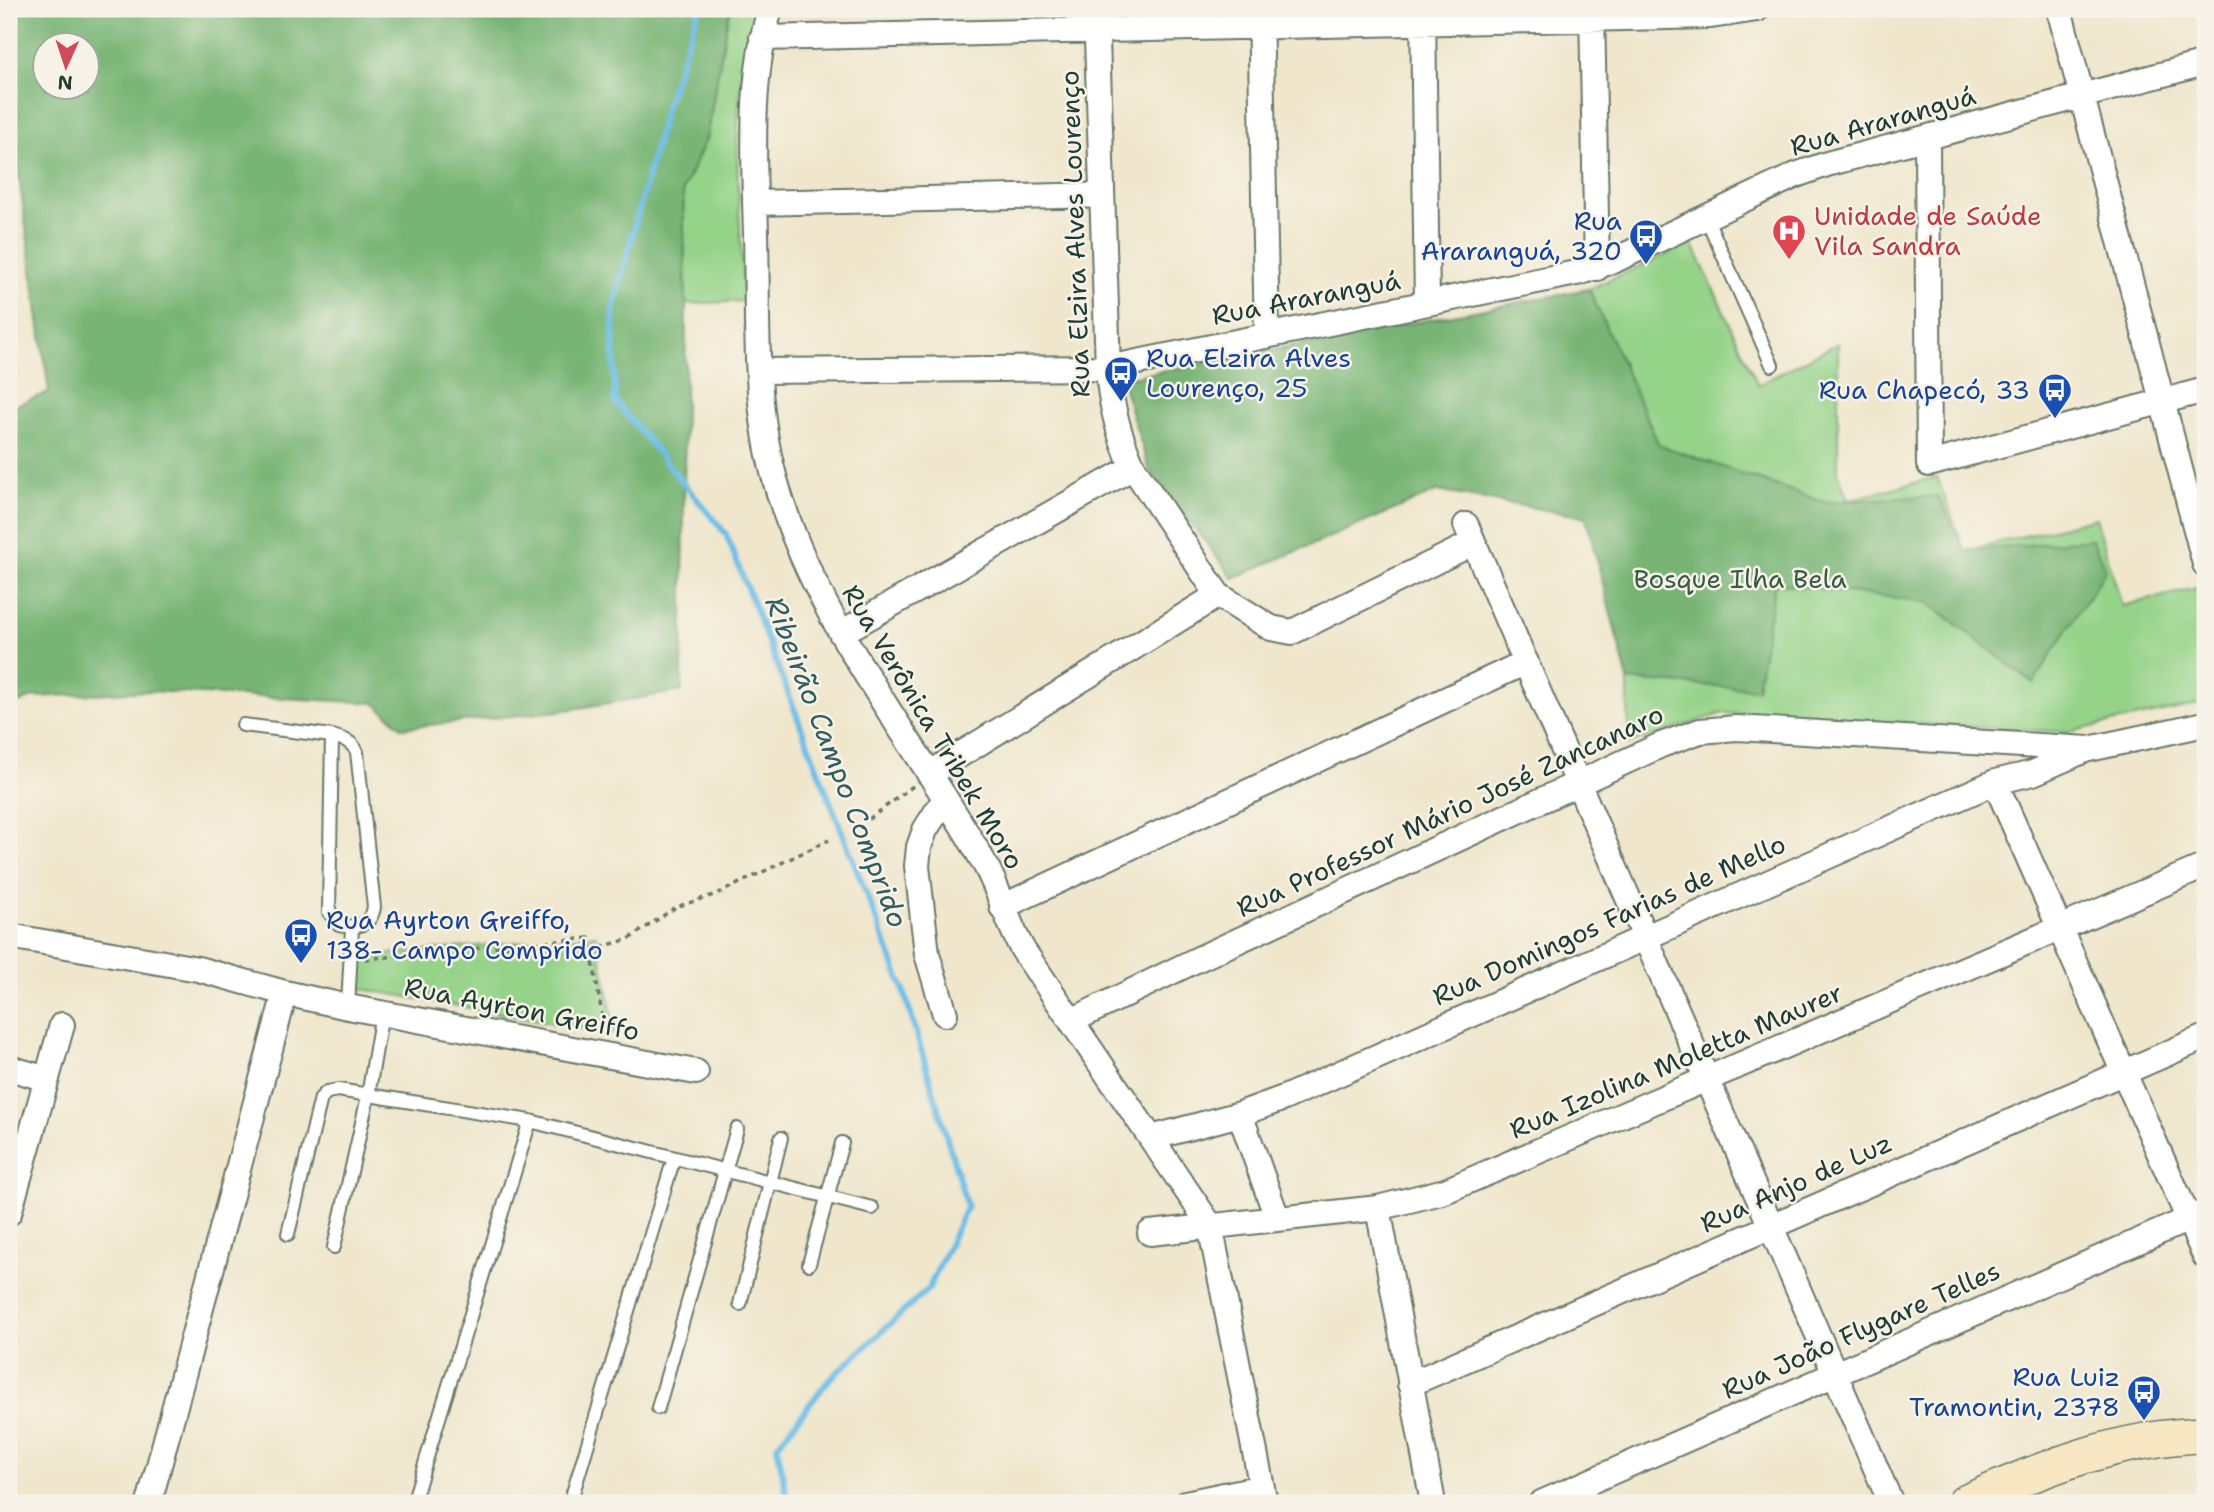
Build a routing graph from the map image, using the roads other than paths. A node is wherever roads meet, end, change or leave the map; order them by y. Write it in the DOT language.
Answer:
graph roads {
  1 [pos="770,9"];
  2 [pos="1755,9"];
  3 [pos="2059,9"];
  4 [pos="1592,14"];
  5 [pos="1423,16"];
  6 [pos="1260,18"];
  7 [pos="1097,19"];
  8 [pos="762,38"];
  9 [pos="2205,63"];
  10 [pos="2082,96"];
  11 [pos="1927,138"];
  12 [pos="1102,195"];
  13 [pos="755,203"];
  14 [pos="1706,217"];
  15 [pos="1597,268"];
  16 [pos="1427,303"];
  17 [pos="1268,336"];
  18 [pos="1772,365"];
  19 [pos="1108,368"];
  20 [pos="760,371"];
  21 [pos="2205,390"];
  22 [pos="2163,401"];
  23 [pos="1133,467"];
  24 [pos="2205,564"];
  25 [pos="1218,595"];
  26 [pos="841,633"];
  27 [pos="1526,662"];
  28 [pos="2205,724"];
  29 [pos="243,725"];
  30 [pos="332,736"];
  31 [pos="2089,749"];
  32 [pos="929,774"];
  33 [pos="1995,782"];
  34 [pos="1578,783"];
  35 [pos="944,800"];
  36 [pos="2205,866"];
  37 [pos="1002,907"];
  38 [pos="352,928"];
  39 [pos="2060,928"];
  40 [pos="9,936"];
  41 [pos="1644,936"];
  42 [pos="285,993"];
  43 [pos="348,1007"];
  44 [pos="382,1013"];
  45 [pos="945,1014"];
  46 [pos="1071,1021"];
  47 [pos="62,1025"];
  48 [pos="2205,1037"];
  49 [pos="9,1068"];
  50 [pos="696,1072"];
  51 [pos="2124,1072"];
  52 [pos="47,1079"];
  53 [pos="1707,1080"];
  54 [pos="368,1096"];
  55 [pos="1240,1114"];
  56 [pos="530,1121"];
  57 [pos="737,1129"];
  58 [pos="781,1138"];
  59 [pos="1150,1138"];
  60 [pos="842,1143"];
  61 [pos="674,1158"];
  62 [pos="726,1172"];
  63 [pos="770,1183"];
  64 [pos="829,1198"];
  65 [pos="872,1208"];
  66 [pos="1378,1208"];
  67 [pos="9,1213"];
  68 [pos="2197,1216"];
  69 [pos="1277,1218"];
  70 [pos="1210,1225"];
  71 [pos="1771,1227"];
  72 [pos="1150,1233"];
  73 [pos="288,1234"];
  74 [pos="334,1247"];
  75 [pos="2205,1256"];
  76 [pos="809,1264"];
  77 [pos="740,1304"];
  78 [pos="1835,1374"];
  79 [pos="1410,1384"];
  80 [pos="657,1408"];
  81 [pos="2205,1434"];
  82 [pos="1263,1495"];
  83 [pos="149,1503"];
  84 [pos="413,1503"];
  85 [pos="570,1503"];
  86 [pos="1186,1503"];
  87 [pos="1433,1503"];
  88 [pos="1541,1503"];
  89 [pos="1891,1503"];
  90 [pos="1965,1503"];
  1 -- 8 [label="street, Rua Verônica Tribek Moro"];
  2 -- 4 [label="street"];
  3 -- 10 [label="street"];
  4 -- 5 [label="street"];
  4 -- 15 [label="street"];
  5 -- 6 [label="street"];
  5 -- 16 [label="street"];
  6 -- 7 [label="street"];
  6 -- 17 [label="street"];
  7 -- 8 [label="street"];
  7 -- 12 [label="street, Rua Elzira Alves Lourenço"];
  8 -- 13 [label="street, Rua Verônica Tribek Moro"];
  9 -- 10 [label="street, Rua Araranguá"];
  10 -- 11 [label="street, Rua Araranguá"];
  10 -- 22 [label="street"];
  11 -- 14 [label="street, Rua Araranguá"];
  11 -- 22 [label="street"];
  12 -- 13 [label="street"];
  12 -- 19 [label="street, Rua Elzira Alves Lourenço"];
  13 -- 20 [label="street, Rua Verônica Tribek Moro"];
  14 -- 15 [label="street, Rua Araranguá"];
  14 -- 18 [label="lane"];
  15 -- 16 [label="street, Rua Araranguá"];
  16 -- 17 [label="street, Rua Araranguá"];
  17 -- 19 [label="street, Rua Araranguá"];
  19 -- 20 [label="street, Rua Araranguá"];
  19 -- 23 [label="street, Rua Elzira Alves Lourenço"];
  20 -- 26 [label="street, Rua Verônica Tribek Moro"];
  21 -- 22 [label="street"];
  22 -- 24 [label="street"];
  23 -- 25 [label="street, Rua Elzira Alves Lourenço"];
  23 -- 26 [label="street"];
  25 -- 27 [label="street"];
  25 -- 32 [label="street"];
  26 -- 32 [label="street, Rua Verônica Tribek Moro"];
  27 -- 34 [label="street"];
  27 -- 37 [label="street"];
  28 -- 31 [label="street, Rua Professor Mário José Zancanaro"];
  29 -- 30 [label="lane"];
  30 -- 38 [label="lane"];
  30 -- 38 [label="lane"];
  31 -- 33 [label="street, Rua Domingos Farias de Mello"];
  31 -- 34 [label="street, Rua Professor Mário José Zancanaro"];
  32 -- 35 [label="street, Rua Verônica Tribek Moro"];
  33 -- 39 [label="street"];
  33 -- 41 [label="street, Rua Domingos Farias de Mello"];
  34 -- 41 [label="street"];
  34 -- 46 [label="street, Rua Professor Mário José Zancanaro"];
  35 -- 37 [label="street, Rua Verônica Tribek Moro"];
  35 -- 45 [label="street"];
  36 -- 39 [label="street, Rua Izolina Moletta Maurer"];
  37 -- 46 [label="street, Rua Verônica Tribek Moro"];
  38 -- 43 [label="lane"];
  39 -- 51 [label="street"];
  39 -- 53 [label="street, Rua Izolina Moletta Maurer"];
  40 -- 42 [label="street, Rua Ayrton Greiffo"];
  41 -- 53 [label="street"];
  41 -- 55 [label="street, Rua Domingos Farias de Mello"];
  42 -- 43 [label="street, Rua Ayrton Greiffo"];
  42 -- 83 [label="street"];
  43 -- 44 [label="street, Rua Ayrton Greiffo"];
  44 -- 50 [label="street, Rua Ayrton Greiffo"];
  44 -- 54 [label="lane"];
  46 -- 59 [label="street, Rua Verônica Tribek Moro"];
  47 -- 52 [label="street"];
  48 -- 51 [label="street, Rua Anjo de Luz"];
  49 -- 52 [label="street"];
  51 -- 68 [label="street"];
  51 -- 71 [label="street, Rua Anjo de Luz"];
  52 -- 67 [label="street"];
  53 -- 66 [label="street, Rua Izolina Moletta Maurer"];
  53 -- 71 [label="street"];
  54 -- 56 [label="lane"];
  54 -- 73 [label="lane"];
  54 -- 74 [label="lane"];
  55 -- 59 [label="street, Rua Domingos Farias de Mello"];
  55 -- 69 [label="street"];
  56 -- 61 [label="lane"];
  56 -- 84 [label="lane"];
  57 -- 62 [label="lane"];
  58 -- 63 [label="lane"];
  59 -- 70 [label="street, Rua Verônica Tribek Moro"];
  60 -- 64 [label="lane"];
  61 -- 62 [label="lane"];
  61 -- 85 [label="lane"];
  62 -- 63 [label="lane"];
  62 -- 80 [label="lane"];
  63 -- 64 [label="lane"];
  63 -- 77 [label="lane"];
  64 -- 65 [label="lane"];
  64 -- 76 [label="lane"];
  66 -- 69 [label="street, Rua Izolina Moletta Maurer"];
  66 -- 79 [label="street"];
  68 -- 75 [label="street"];
  68 -- 78 [label="street, Rua João Flygare Telles"];
  69 -- 70 [label="street, Rua Izolina Moletta Maurer"];
  70 -- 72 [label="street, Rua Izolina Moletta Maurer"];
  70 -- 82 [label="street, Rua Verônica Tribek Moro"];
  71 -- 78 [label="street"];
  71 -- 79 [label="street, Rua Anjo de Luz"];
  78 -- 88 [label="street, Rua João Flygare Telles"];
  78 -- 89 [label="street"];
  79 -- 87 [label="street"];
  81 -- 90 [label="main road"];
  82 -- 86 [label="street"];
}
